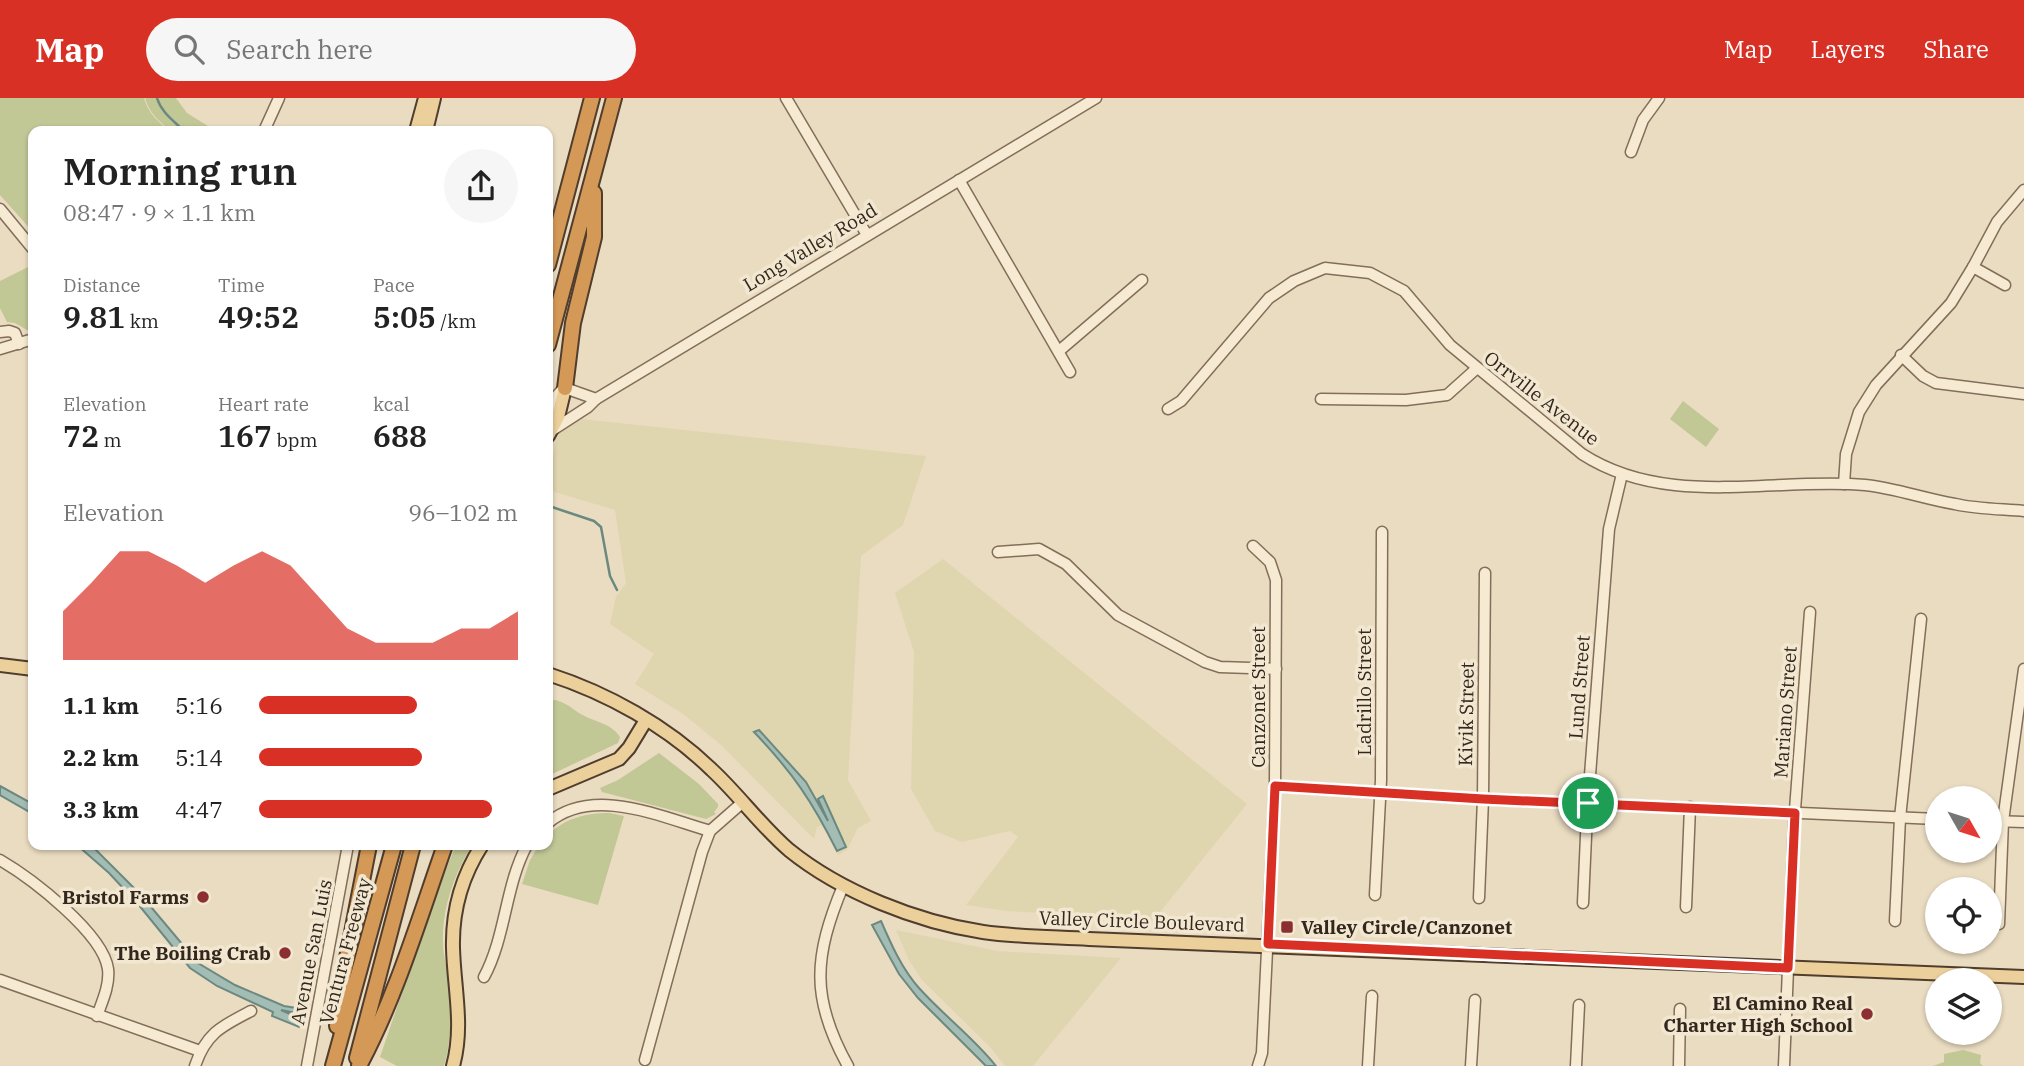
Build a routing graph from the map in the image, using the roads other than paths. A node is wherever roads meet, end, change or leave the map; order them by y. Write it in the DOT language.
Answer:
graph roads {
  1 [pos="279,98"];
  2 [pos="425,98"];
  3 [pos="435,98"];
  4 [pos="592,98"];
  5 [pos="614,98"];
  6 [pos="786,98"];
  7 [pos="1096,98"];
  8 [pos="1659,98"];
  9 [pos="266,126"];
  10 [pos="417,126"];
  11 [pos="427,126"];
  12 [pos="1631,152"];
  13 [pos="594,174"];
  14 [pos="959,180"];
  15 [pos="569,184"];
  16 [pos="2024,190"];
  17 [pos="0,209"];
  18 [pos="553,215"];
  19 [pos="867,235"];
  20 [pos="28,243"];
  21 [pos="553,246"];
  22 [pos="1973,267"];
  23 [pos="1142,279"];
  24 [pos="2005,285"];
  25 [pos="553,326"];
  26 [pos="0,332"];
  27 [pos="28,341"];
  28 [pos="19,344"];
  29 [pos="0,349"];
  30 [pos="1059,351"];
  31 [pos="1901,355"];
  32 [pos="1476,369"];
  33 [pos="1070,372"];
  34 [pos="565,388"];
  35 [pos="2024,394"];
  36 [pos="596,399"];
  37 [pos="1321,399"];
  38 [pos="1168,409"];
  39 [pos="553,426"];
  40 [pos="553,430"];
  41 [pos="1622,474"];
  42 [pos="1844,484"];
  43 [pos="2024,511"];
  44 [pos="1382,533"];
  45 [pos="1252,546"];
  46 [pos="998,552"];
  47 [pos="1485,573"];
  48 [pos="1810,612"];
  49 [pos="1921,619"];
  50 [pos="0,665"];
  51 [pos="28,668"];
  52 [pos="2024,668"];
  53 [pos="1276,669"];
  54 [pos="553,676"];
  55 [pos="646,720"];
  56 [pos="1275,786"];
  57 [pos="553,787"];
  58 [pos="1380,792"];
  59 [pos="1483,799"];
  60 [pos="743,802"];
  61 [pos="1588,803"];
  62 [pos="1690,807"];
  63 [pos="1795,813"];
  64 [pos="1899,818"];
  65 [pos="1925,819"];
  66 [pos="553,820"];
  67 [pos="2003,821"];
  68 [pos="2024,822"];
  69 [pos="710,831"];
  70 [pos="347,850"];
  71 [pos="368,850"];
  72 [pos="393,850"];
  73 [pos="412,850"];
  74 [pos="443,850"];
  75 [pos="479,850"];
  76 [pos="525,850"];
  77 [pos="0,860"];
  78 [pos="2001,877"];
  79 [pos="843,886"];
  80 [pos="1376,895"];
  81 [pos="1479,898"];
  82 [pos="1583,903"];
  83 [pos="1686,907"];
  84 [pos="1895,921"];
  85 [pos="1268,944"];
  86 [pos="1788,968"];
  87 [pos="484,977"];
  88 [pos="2024,977"];
  89 [pos="0,980"];
  90 [pos="1372,996"];
  91 [pos="1475,1000"];
  92 [pos="1579,1005"];
  93 [pos="1680,1009"];
  94 [pos="251,1011"];
  95 [pos="97,1016"];
  96 [pos="200,1051"];
  97 [pos="645,1060"];
  98 [pos="195,1066"];
  99 [pos="307,1066"];
  100 [pos="332,1066"];
  101 [pos="357,1066"];
  102 [pos="453,1066"];
  103 [pos="848,1066"];
  104 [pos="1258,1066"];
  105 [pos="1368,1066"];
  106 [pos="1471,1066"];
  107 [pos="1576,1066"];
  108 [pos="1679,1066"];
  109 [pos="1784,1066"];
  1 -- 9 [label="street"];
  2 -- 10 [label="main road"];
  3 -- 11 [label="main road"];
  4 -- 15 [label="highway"];
  5 -- 13 [label="highway"];
  6 -- 19 [label="street"];
  7 -- 14 [label="street, Long Valley Road"];
  8 -- 12 [label="street"];
  13 -- 25 [label="highway"];
  13 -- 34 [label="highway"];
  14 -- 19 [label="street, Long Valley Road"];
  14 -- 30 [label="street"];
  15 -- 18 [label="highway"];
  15 -- 21 [label="highway"];
  16 -- 22 [label="street"];
  17 -- 20 [label="street"];
  19 -- 36 [label="street, Long Valley Road"];
  22 -- 24 [label="street"];
  22 -- 31 [label="street"];
  23 -- 30 [label="street"];
  26 -- 28 [label="street"];
  27 -- 28 [label="street"];
  28 -- 29 [label="street"];
  30 -- 33 [label="street"];
  31 -- 35 [label="street"];
  31 -- 42 [label="street"];
  32 -- 37 [label="street"];
  32 -- 38 [label="street, Orrville Avenue"];
  32 -- 41 [label="street, Orrville Avenue"];
  34 -- 36 [label="street"];
  34 -- 39 [label="main road"];
  36 -- 40 [label="street, Long Valley Road"];
  41 -- 42 [label="street, Orrville Avenue"];
  41 -- 61 [label="street, Lund Street"];
  42 -- 43 [label="street, Orrville Avenue"];
  44 -- 58 [label="street, Ladrillo Street"];
  45 -- 53 [label="street, Canzonet Street"];
  46 -- 53 [label="street"];
  47 -- 59 [label="street, Kivik Street"];
  48 -- 63 [label="street, Mariano Street"];
  49 -- 64 [label="street"];
  50 -- 51 [label="main road"];
  52 -- 67 [label="street"];
  53 -- 56 [label="street, Canzonet Street"];
  54 -- 55 [label="main road, Valley Circle Boulevard"];
  55 -- 57 [label="main road"];
  55 -- 60 [label="main road, Valley Circle Boulevard"];
  56 -- 58 [label="street"];
  56 -- 85 [label="street, Canzonet Street"];
  58 -- 59 [label="street"];
  58 -- 80 [label="street, Ladrillo Street"];
  59 -- 61 [label="street"];
  59 -- 81 [label="street, Kivik Street"];
  60 -- 69 [label="street"];
  60 -- 79 [label="main road, Valley Circle Boulevard"];
  61 -- 62 [label="street"];
  61 -- 82 [label="street, Lund Street"];
  62 -- 63 [label="street"];
  62 -- 83 [label="street"];
  63 -- 64 [label="street"];
  63 -- 86 [label="street, Mariano Street"];
  64 -- 65 [label="street"];
  64 -- 84 [label="street"];
  66 -- 69 [label="street"];
  67 -- 68 [label="street"];
  67 -- 78 [label="street"];
  69 -- 97 [label="street"];
  70 -- 99 [label="street, Avenue San Luis"];
  71 -- 100 [label="highway"];
  72 -- 100 [label="highway, Ventura Freeway"];
  73 -- 101 [label="highway, Ventura Freeway"];
  74 -- 101 [label="highway"];
  75 -- 102 [label="main road"];
  76 -- 87 [label="street"];
  77 -- 95 [label="street"];
  79 -- 85 [label="main road, Valley Circle Boulevard"];
  79 -- 103 [label="street"];
  85 -- 86 [label="main road, Valley Circle Boulevard"];
  85 -- 104 [label="street, Canzonet Street"];
  86 -- 88 [label="main road, Valley Circle Boulevard"];
  86 -- 109 [label="street, Mariano Street"];
  89 -- 95 [label="street"];
  90 -- 105 [label="street"];
  91 -- 106 [label="street"];
  92 -- 107 [label="street"];
  93 -- 108 [label="street"];
  94 -- 96 [label="street"];
  95 -- 96 [label="street"];
  96 -- 98 [label="street"];
}
